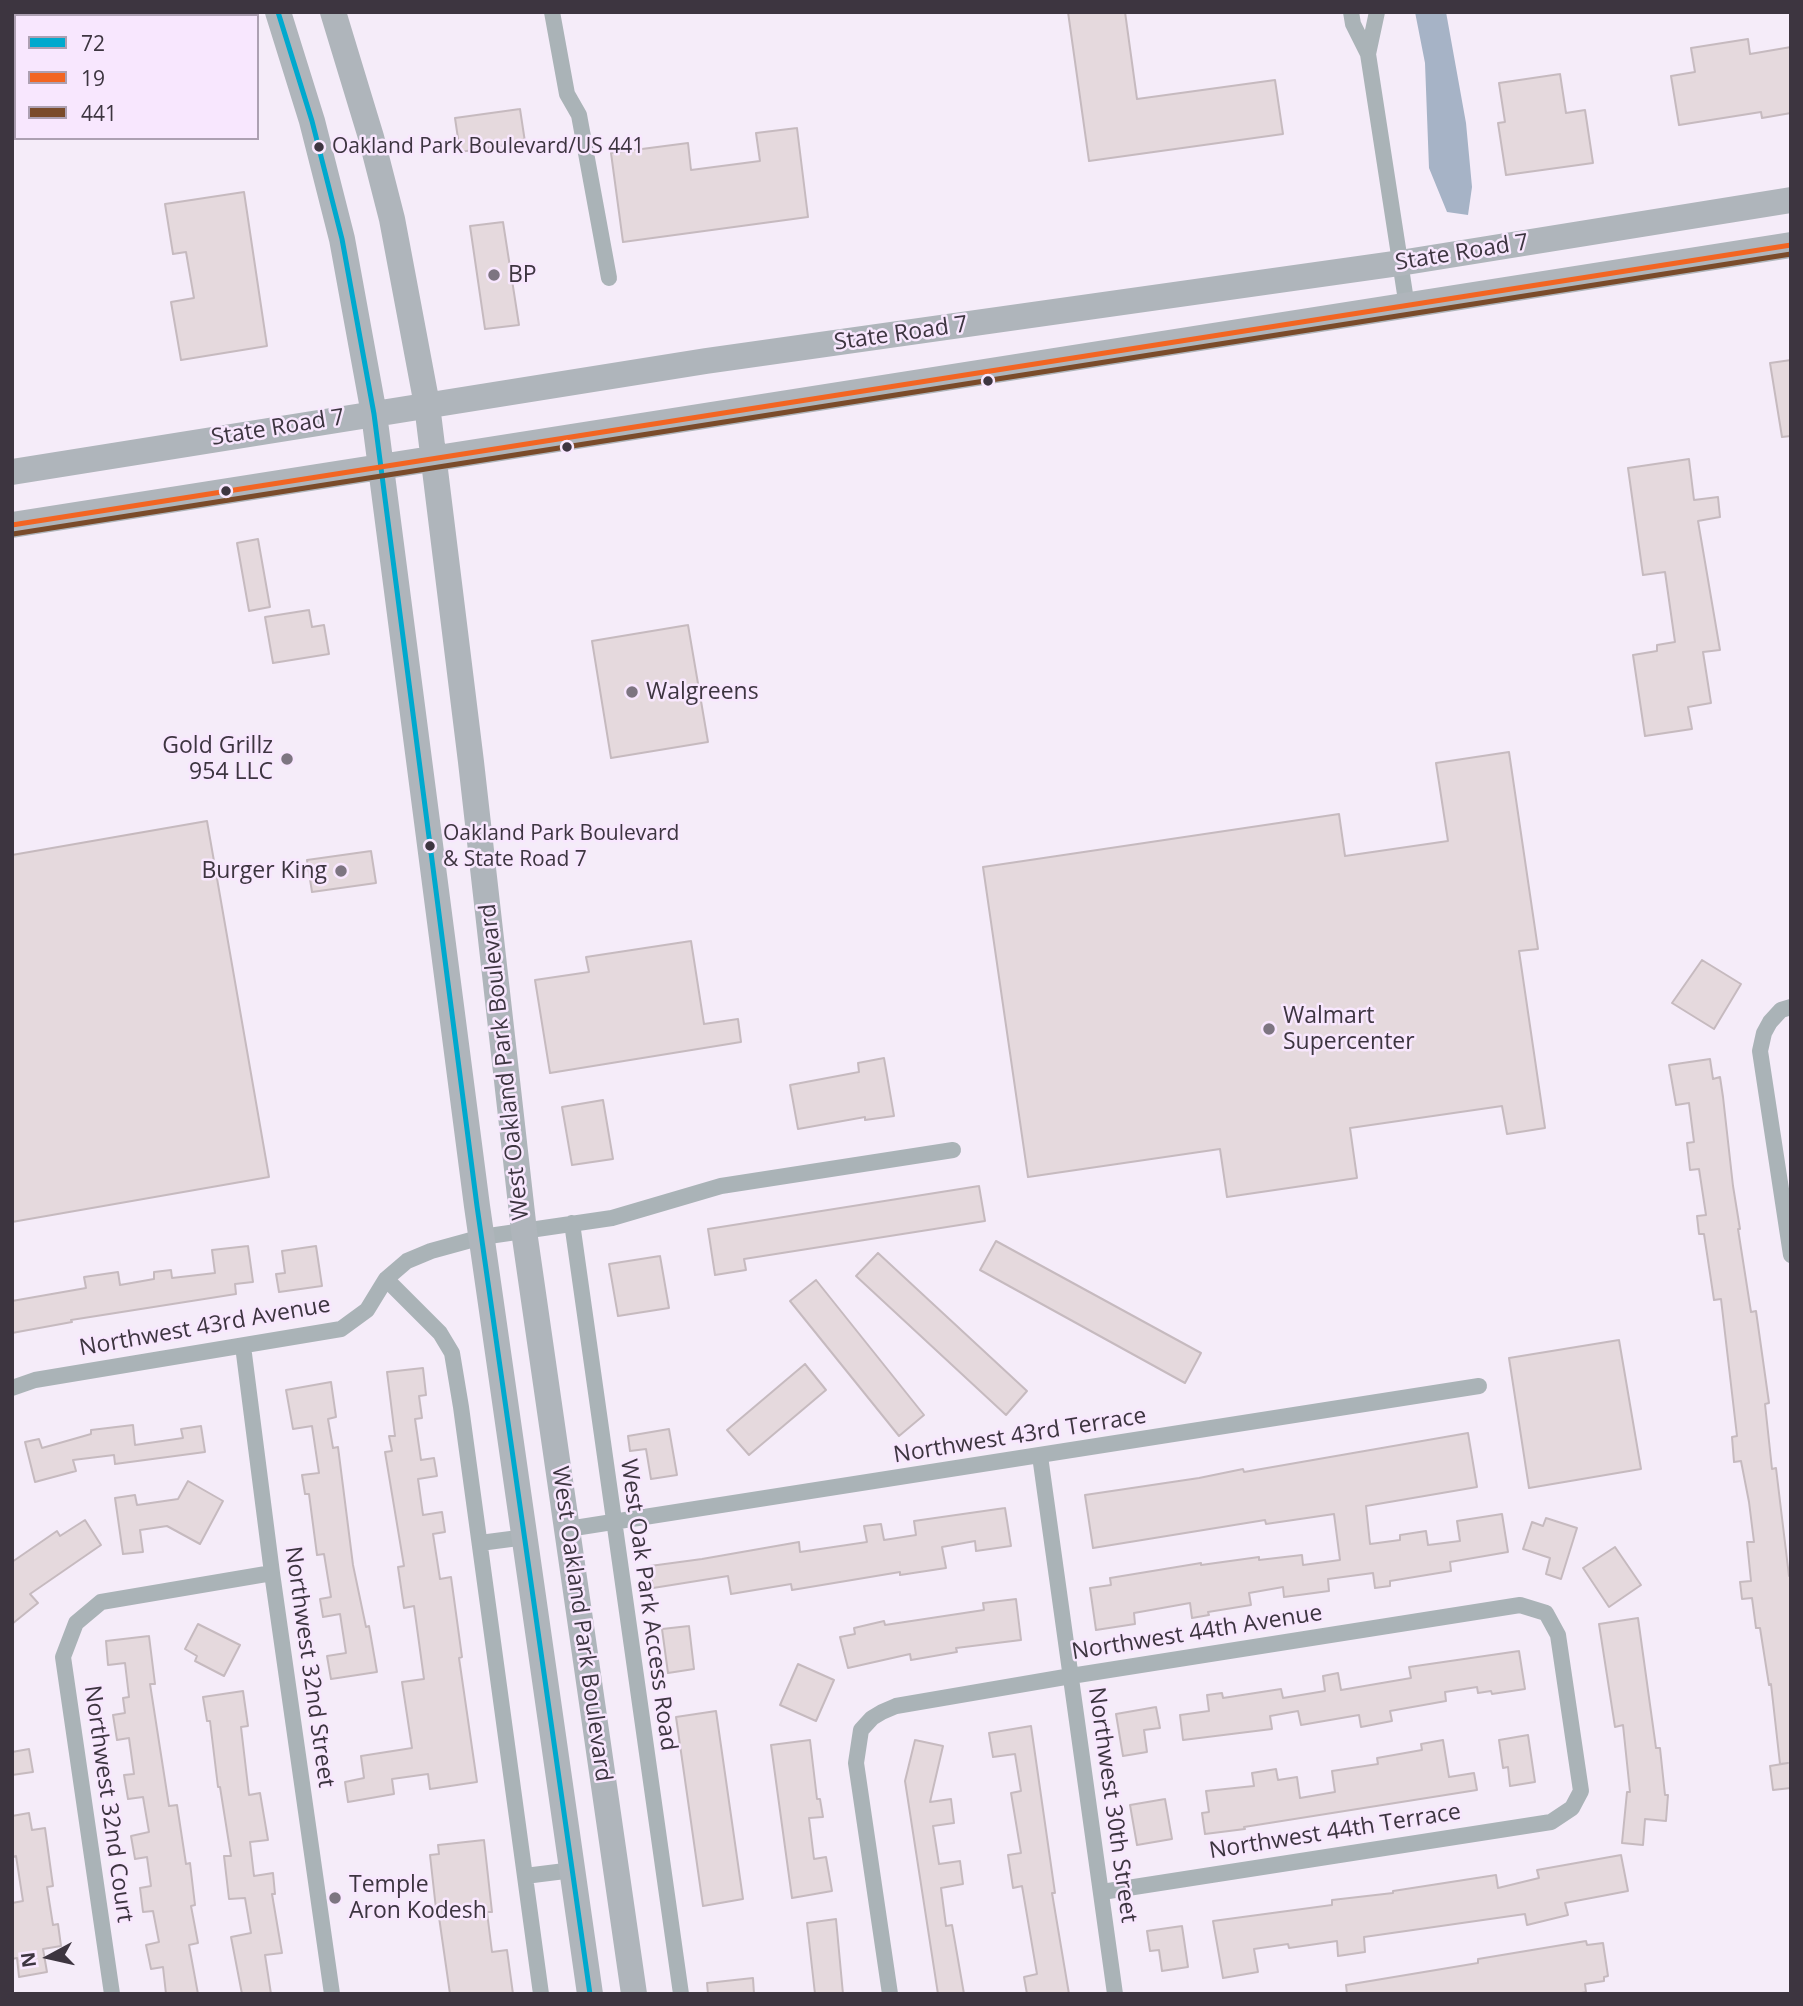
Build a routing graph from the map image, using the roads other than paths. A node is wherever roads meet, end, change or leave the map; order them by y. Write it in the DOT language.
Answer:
graph roads {
  1 [pos="278,12"];
  2 [pos="333,12"];
  3 [pos="552,12"];
  4 [pos="1351,12"];
  5 [pos="1377,12"];
  6 [pos="1368,54"];
  7 [pos="1791,200"];
  8 [pos="1791,245"];
  9 [pos="1400,263"];
  10 [pos="609,278"];
  11 [pos="1407,307"];
  12 [pos="427,405"];
  13 [pos="374,414"];
  14 [pos="435,457"];
  15 [pos="382,466"];
  16 [pos="12,472"];
  17 [pos="12,525"];
  18 [pos="1791,1007"];
  19 [pos="953,1150"];
  20 [pos="572,1223"];
  21 [pos="524,1231"];
  22 [pos="1789,1233"];
  23 [pos="482,1237"];
  24 [pos="1791,1255"];
  25 [pos="386,1279"];
  26 [pos="243,1346"];
  27 [pos="1479,1386"];
  28 [pos="12,1388"];
  29 [pos="1040,1456"];
  30 [pos="613,1523"];
  31 [pos="568,1529"];
  32 [pos="526,1537"];
  33 [pos="480,1543"];
  34 [pos="272,1573"];
  35 [pos="1071,1676"];
  36 [pos="1572,1808"];
  37 [pos="573,1870"];
  38 [pos="525,1875"];
  39 [pos="1102,1892"];
  40 [pos="112,1994"];
  41 [pos="332,1994"];
  42 [pos="541,1994"];
  43 [pos="590,1994"];
  44 [pos="634,1994"];
  45 [pos="681,1994"];
  46 [pos="890,1994"];
  47 [pos="1115,1994"];
  1 -- 13 [label="main road, West Oakland Park Boulevard"];
  2 -- 12 [label="main road, West Oakland Park Boulevard"];
  3 -- 10 [label="street"];
  4 -- 6 [label="street"];
  5 -- 6 [label="street"];
  6 -- 9 [label="street"];
  7 -- 9 [label="main road, State Road 7"];
  8 -- 11 [label="main road, State Road 7"];
  9 -- 11 [label="street"];
  9 -- 12 [label="main road, State Road 7"];
  11 -- 14 [label="main road, State Road 7"];
  12 -- 13 [label="main road, State Road 7"];
  12 -- 14 [label="main road, West Oakland Park Boulevard"];
  13 -- 15 [label="main road, West Oakland Park Boulevard"];
  13 -- 16 [label="main road, State Road 7"];
  14 -- 15 [label="main road, State Road 7"];
  14 -- 21 [label="main road, West Oakland Park Boulevard"];
  15 -- 17 [label="main road, State Road 7"];
  15 -- 23 [label="main road, West Oakland Park Boulevard"];
  18 -- 22 [label="street"];
  19 -- 20 [label="street, Northwest 43rd Avenue"];
  20 -- 21 [label="street, Northwest 43rd Avenue"];
  20 -- 30 [label="street, West Oak Park Access Road"];
  21 -- 23 [label="street, Northwest 43rd Avenue"];
  21 -- 31 [label="main road, West Oakland Park Boulevard"];
  22 -- 24 [label="street"];
  23 -- 25 [label="street, Northwest 43rd Avenue"];
  23 -- 32 [label="main road, West Oakland Park Boulevard"];
  25 -- 26 [label="street, Northwest 43rd Avenue"];
  25 -- 33 [label="street"];
  26 -- 28 [label="street, Northwest 43rd Avenue"];
  26 -- 34 [label="street, Northwest 32nd Street"];
  27 -- 29 [label="street, Northwest 43rd Terrace"];
  29 -- 30 [label="street, Northwest 43rd Terrace"];
  29 -- 35 [label="street, Northwest 30th Street"];
  30 -- 31 [label="street, Northwest 43rd Terrace"];
  30 -- 45 [label="street, West Oak Park Access Road"];
  31 -- 44 [label="main road, West Oakland Park Boulevard"];
  32 -- 33 [label="street"];
  32 -- 37 [label="main road, West Oakland Park Boulevard"];
  33 -- 38 [label="street"];
  34 -- 40 [label="street, Northwest 32nd Court"];
  34 -- 41 [label="street, Northwest 32nd Street"];
  35 -- 36 [label="street, Northwest 44th Avenue"];
  35 -- 39 [label="street, Northwest 30th Street"];
  35 -- 46 [label="street, Northwest 44th Avenue"];
  36 -- 39 [label="street, Northwest 44th Terrace"];
  37 -- 38 [label="street"];
  37 -- 43 [label="main road, West Oakland Park Boulevard"];
  38 -- 42 [label="street"];
  39 -- 47 [label="street, Northwest 30th Street"];
}
